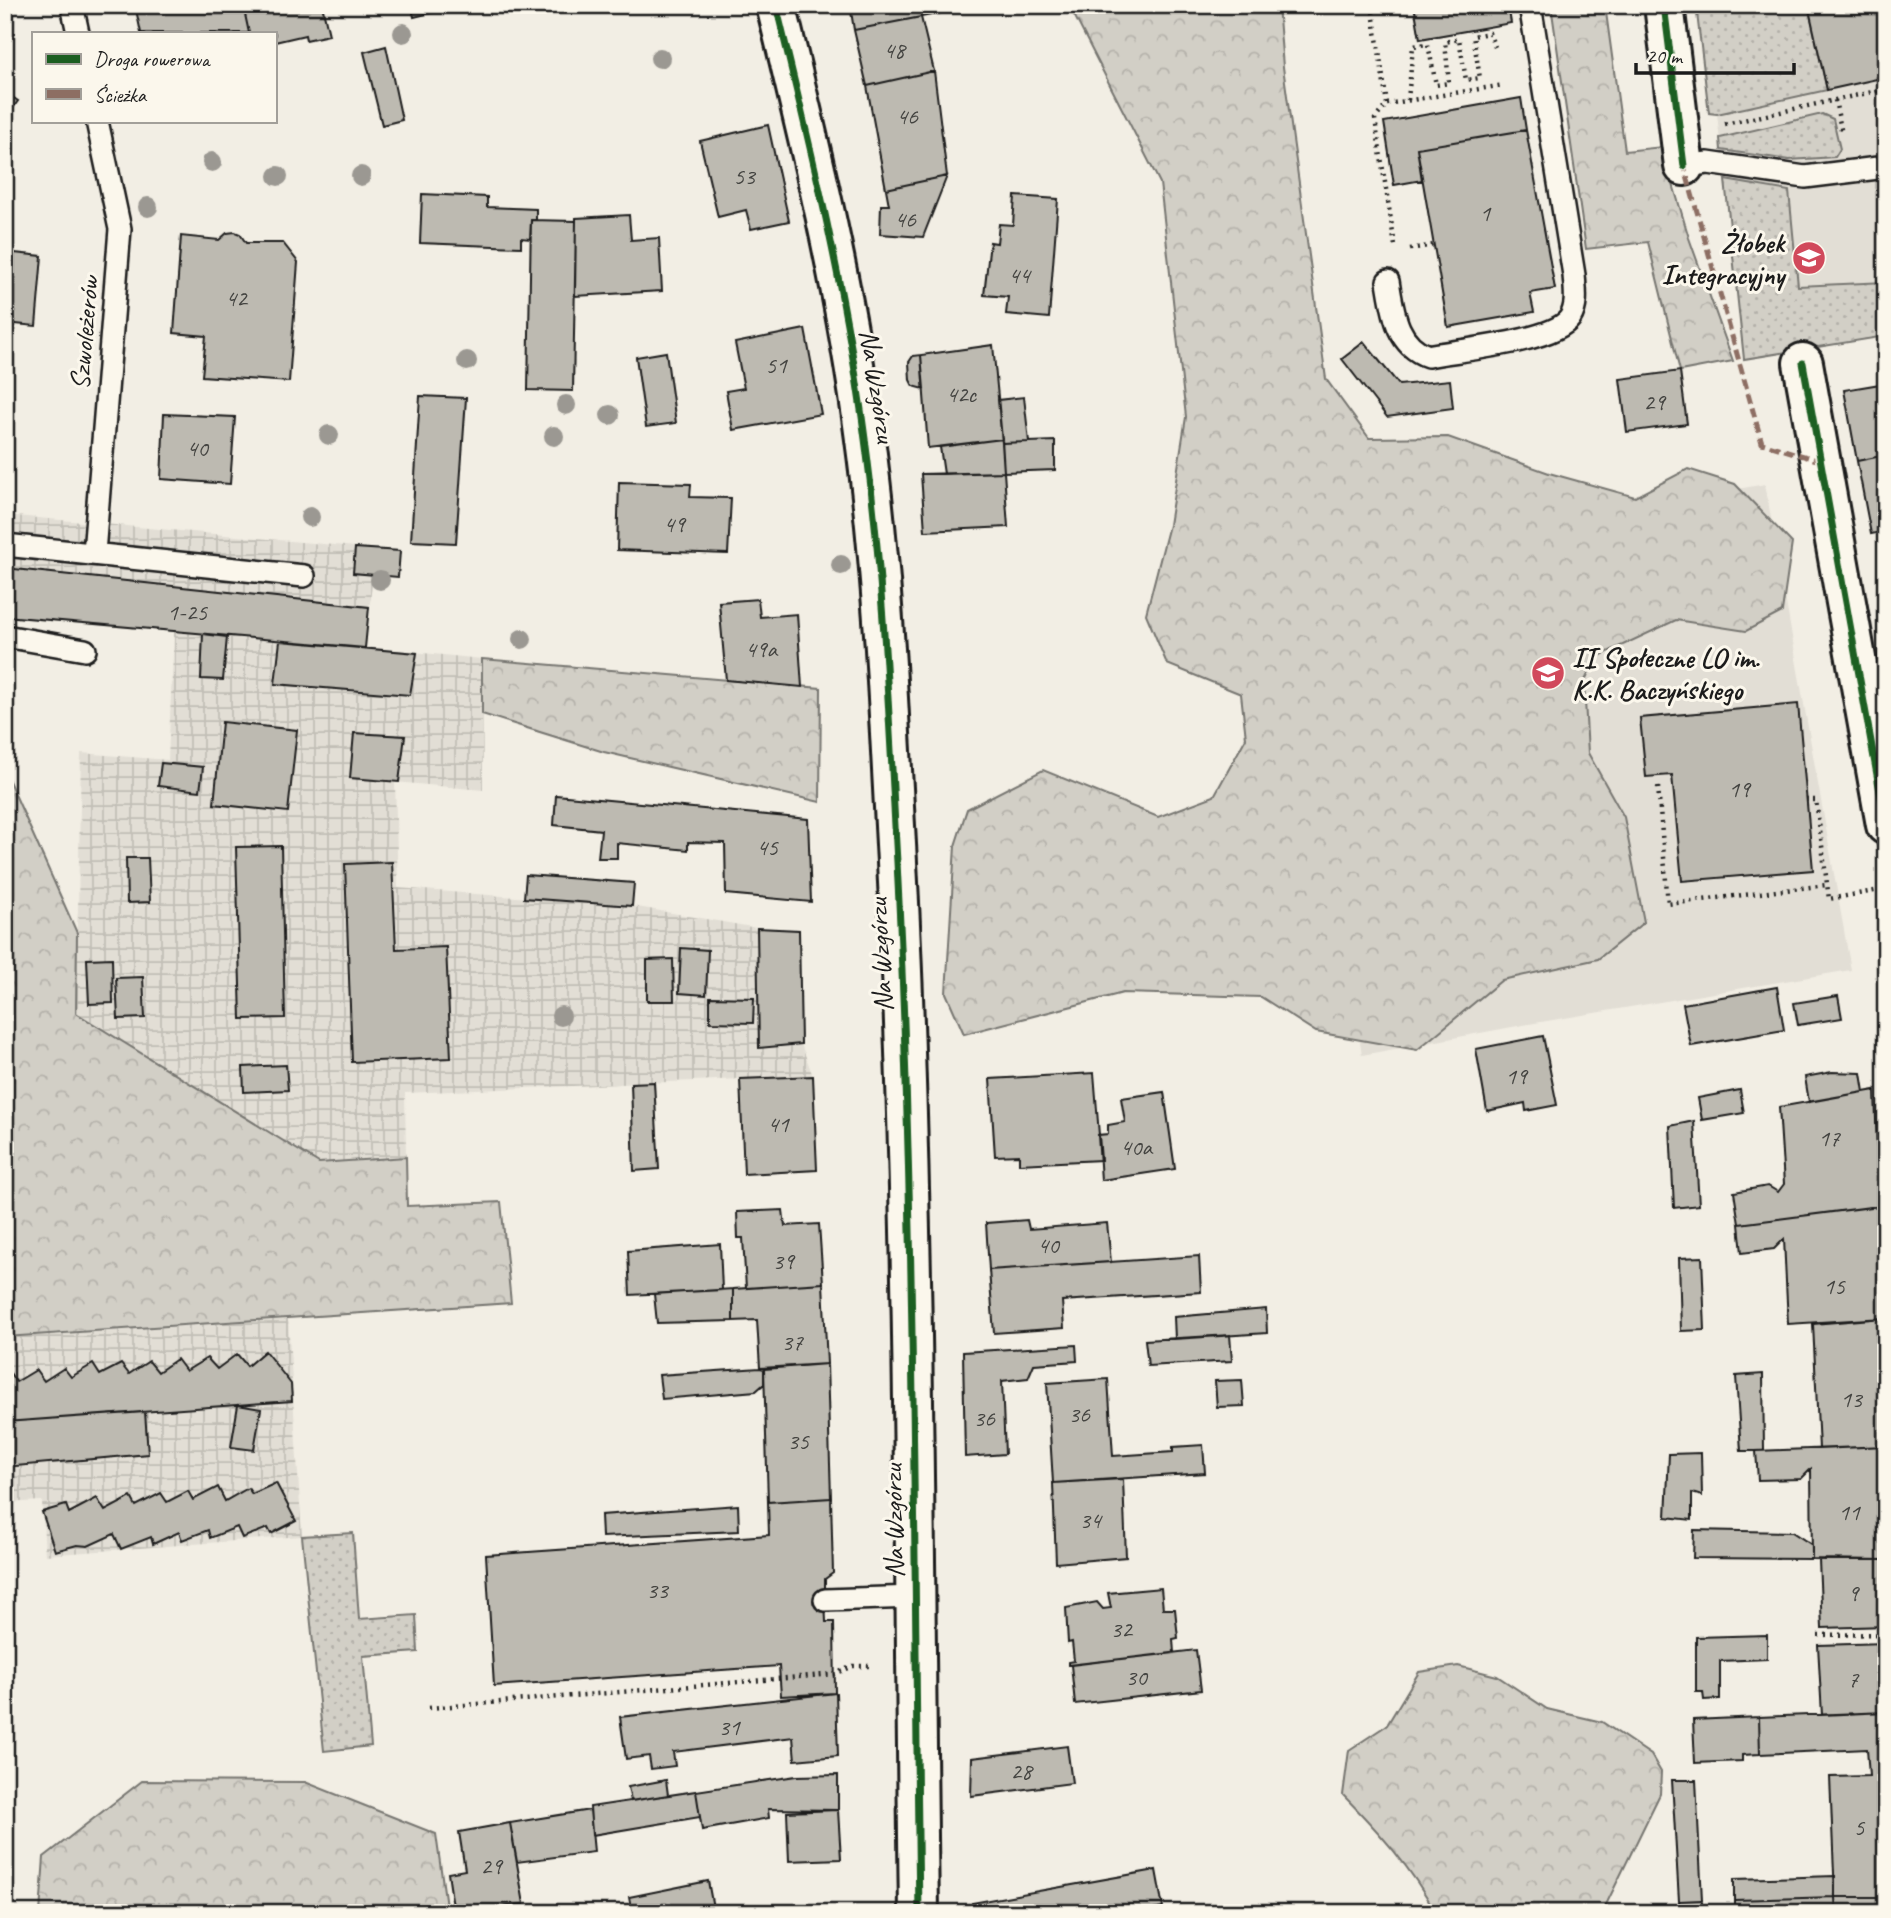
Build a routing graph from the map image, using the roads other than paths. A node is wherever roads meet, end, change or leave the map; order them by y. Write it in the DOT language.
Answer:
graph roads {
  1 [pos="72,5"];
  2 [pos="776,5"];
  3 [pos="1530,5"];
  4 [pos="1664,5"];
  5 [pos="78,32"];
  6 [pos="97,122"];
  7 [pos="1684,166"];
  8 [pos="1886,167"];
  9 [pos="1388,281"];
  10 [pos="1803,363"];
  11 [pos="5,545"];
  12 [pos="94,553"];
  13 [pos="304,576"];
  14 [pos="5,636"];
  15 [pos="85,650"];
  16 [pos="1886,825"];
  17 [pos="915,1597"];
  18 [pos="825,1600"];
  19 [pos="919,1913"];
  1 -- 5 [label="lane"];
  2 -- 17 [label="street, Na Wzgórzu"];
  3 -- 9 [label="lane"];
  4 -- 7 [label="street"];
  6 -- 12 [label="lane, Szwoleżerów"];
  7 -- 8 [label="lane"];
  10 -- 16 [label="street"];
  11 -- 12 [label="lane"];
  12 -- 13 [label="lane"];
  14 -- 15 [label="lane"];
  17 -- 18 [label="lane"];
  17 -- 19 [label="street, Na Wzgórzu"];
}
